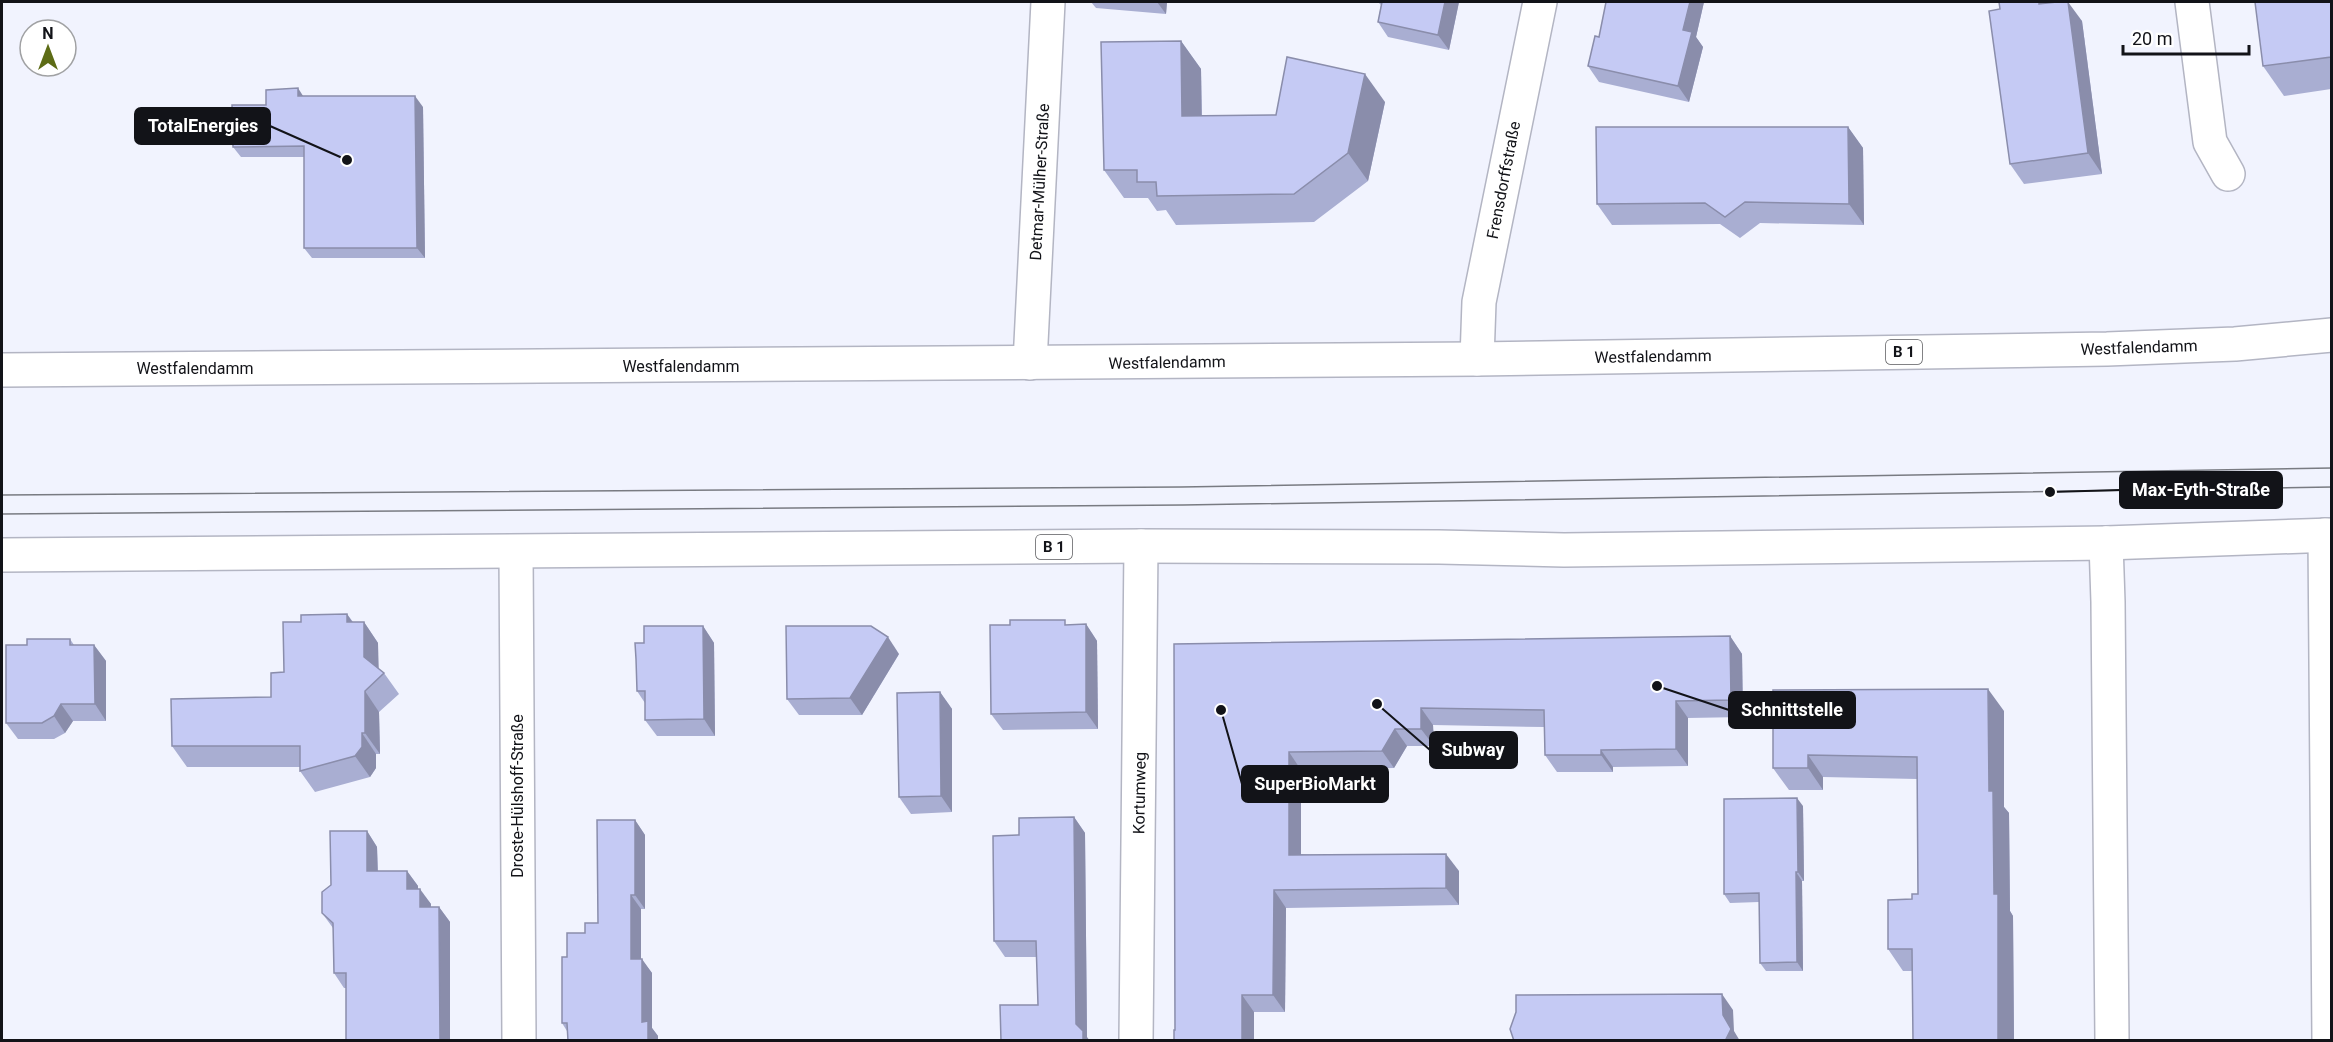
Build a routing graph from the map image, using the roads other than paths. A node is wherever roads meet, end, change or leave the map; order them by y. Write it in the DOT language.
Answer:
graph roads {
  1 [pos="1048,2"];
  2 [pos="1540,2"];
  3 [pos="2192,2"];
  4 [pos="2228,174"];
  5 [pos="2331,335"];
  6 [pos="1477,359"];
  7 [pos="1030,363"];
  8 [pos="2,370"];
  9 [pos="2328,535"];
  10 [pos="2106,543"];
  11 [pos="1142,546"];
  12 [pos="516,552"];
  13 [pos="2,555"];
  14 [pos="519,1041"];
  15 [pos="1136,1041"];
  16 [pos="2112,1041"];
  17 [pos="2329,1041"];
  1 -- 7 [label="main road, Detmar-Mülher-Straße"];
  2 -- 6 [label="main road, Frensdorffstraße"];
  3 -- 4 [label="main road"];
  5 -- 6 [label="main road, Westfalendamm / B 1"];
  6 -- 7 [label="main road, Westfalendamm / B 1"];
  7 -- 8 [label="main road, Westfalendamm / B 1"];
  9 -- 10 [label="main road, B 1"];
  9 -- 17 [label="main road"];
  10 -- 11 [label="main road, B 1"];
  10 -- 16 [label="main road"];
  11 -- 12 [label="main road, B 1"];
  11 -- 15 [label="main road, Kortumweg"];
  12 -- 13 [label="main road, B 1"];
  12 -- 14 [label="main road, Droste-Hülshoff-Straße"];
}
